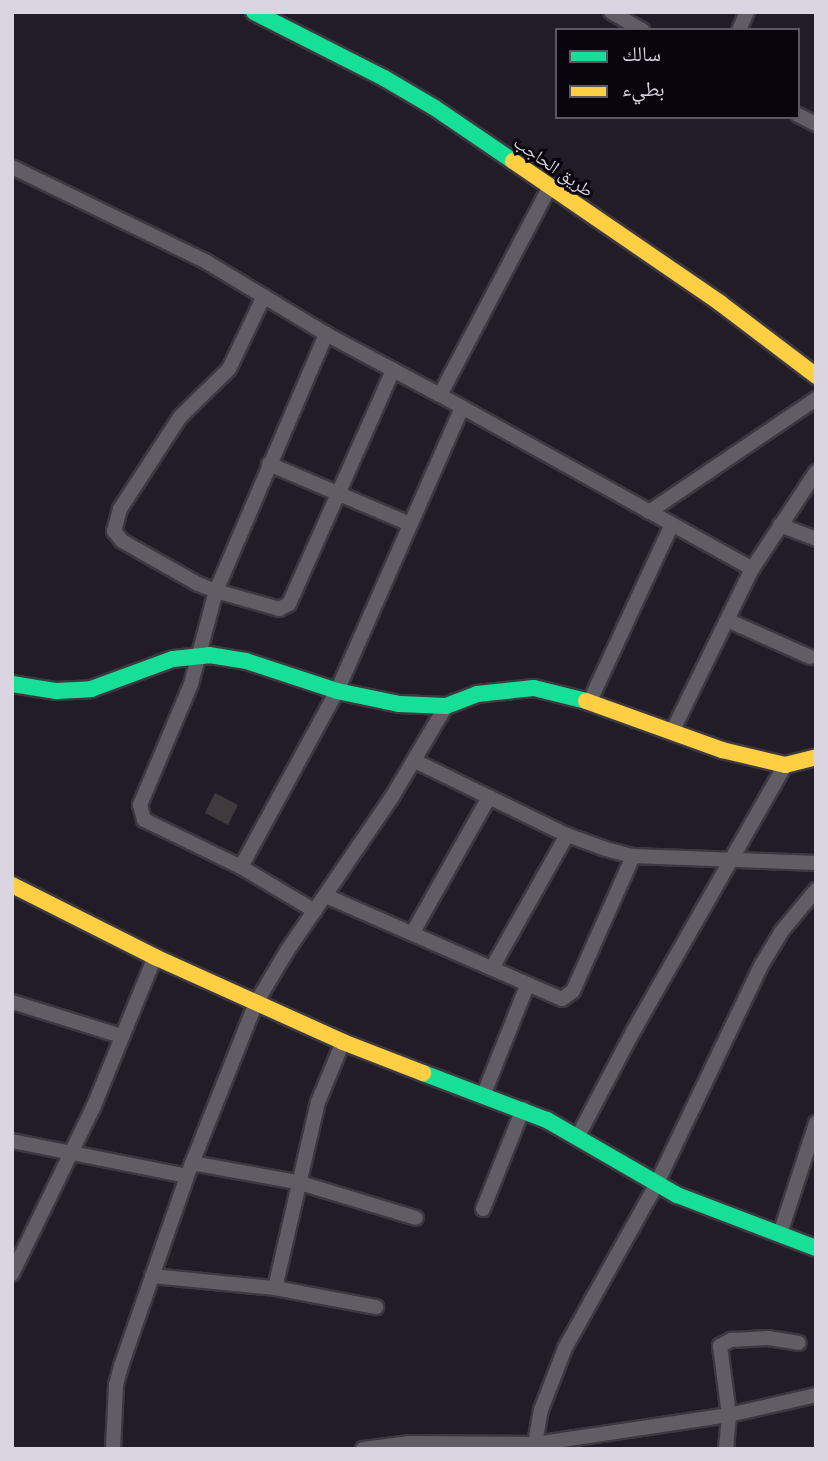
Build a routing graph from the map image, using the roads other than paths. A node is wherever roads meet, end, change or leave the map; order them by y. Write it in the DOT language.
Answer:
graph roads {
  1 [pos="254,12"];
  2 [pos="611,12"];
  3 [pos="747,12"];
  4 [pos="639,28"];
  5 [pos="740,28"];
  6 [pos="800,116"];
  7 [pos="816,124"];
  8 [pos="12,167"];
  9 [pos="550,186"];
  10 [pos="264,296"];
  11 [pos="326,334"];
  12 [pos="393,370"];
  13 [pos="816,376"];
  14 [pos="440,395"];
  15 [pos="816,399"];
  16 [pos="462,408"];
  17 [pos="269,464"];
  18 [pos="816,472"];
  19 [pos="338,494"];
  20 [pos="649,512"];
  21 [pos="410,524"];
  22 [pos="780,524"];
  23 [pos="671,526"];
  24 [pos="816,539"];
  25 [pos="752,569"];
  26 [pos="216,591"];
  27 [pos="727,620"];
  28 [pos="198,655"];
  29 [pos="810,657"];
  30 [pos="12,684"];
  31 [pos="337,691"];
  32 [pos="589,703"];
  33 [pos="446,706"];
  34 [pos="672,732"];
  35 [pos="816,758"];
  36 [pos="415,761"];
  37 [pos="785,765"];
  38 [pos="489,797"];
  39 [pos="567,835"];
  40 [pos="634,856"];
  41 [pos="734,859"];
  42 [pos="816,863"];
  43 [pos="241,867"];
  44 [pos="12,885"];
  45 [pos="816,890"];
  46 [pos="326,896"];
  47 [pos="315,911"];
  48 [pos="413,932"];
  49 [pos="155,957"];
  50 [pos="492,968"];
  51 [pos="527,986"];
  52 [pos="12,1002"];
  53 [pos="256,1003"];
  54 [pos="121,1036"];
  55 [pos="342,1042"];
  56 [pos="483,1096"];
  57 [pos="523,1110"];
  58 [pos="816,1123"];
  59 [pos="578,1136"];
  60 [pos="12,1141"];
  61 [pos="69,1154"];
  62 [pos="190,1169"];
  63 [pos="297,1182"];
  64 [pos="656,1185"];
  65 [pos="483,1209"];
  66 [pos="416,1218"];
  67 [pos="780,1234"];
  68 [pos="816,1248"];
  69 [pos="12,1274"];
  70 [pos="152,1276"];
  71 [pos="275,1288"];
  72 [pos="376,1307"];
  73 [pos="799,1343"];
  74 [pos="816,1395"];
  75 [pos="729,1415"];
  76 [pos="535,1446"];
  77 [pos="113,1449"];
  78 [pos="363,1449"];
  79 [pos="726,1449"];
  1 -- 9 [label="street, طريق الحاجب"];
  2 -- 4 [label="street"];
  3 -- 5 [label="street"];
  6 -- 7 [label="street"];
  8 -- 10 [label="street"];
  9 -- 13 [label="street, طريق الحاجب"];
  9 -- 14 [label="street"];
  10 -- 11 [label="street"];
  10 -- 26 [label="street"];
  11 -- 12 [label="street"];
  11 -- 17 [label="street"];
  12 -- 14 [label="street"];
  12 -- 19 [label="street"];
  14 -- 16 [label="street"];
  15 -- 20 [label="street"];
  16 -- 20 [label="street"];
  16 -- 21 [label="street"];
  17 -- 19 [label="street"];
  17 -- 26 [label="street"];
  18 -- 22 [label="street"];
  19 -- 21 [label="street"];
  19 -- 26 [label="street"];
  20 -- 23 [label="street"];
  21 -- 31 [label="street"];
  22 -- 24 [label="street"];
  22 -- 25 [label="street"];
  23 -- 25 [label="street"];
  23 -- 32 [label="street"];
  25 -- 27 [label="street"];
  26 -- 28 [label="street"];
  27 -- 29 [label="street"];
  27 -- 34 [label="street"];
  28 -- 30 [label="street"];
  28 -- 31 [label="street"];
  28 -- 43 [label="street"];
  31 -- 33 [label="street"];
  31 -- 43 [label="street"];
  32 -- 33 [label="street"];
  32 -- 34 [label="street"];
  33 -- 36 [label="street"];
  34 -- 37 [label="street"];
  35 -- 37 [label="street"];
  36 -- 38 [label="street"];
  36 -- 46 [label="street"];
  37 -- 41 [label="street"];
  38 -- 39 [label="street"];
  38 -- 48 [label="street"];
  39 -- 40 [label="street"];
  39 -- 50 [label="street"];
  40 -- 41 [label="street"];
  40 -- 51 [label="street"];
  41 -- 42 [label="street"];
  41 -- 59 [label="street"];
  43 -- 47 [label="street"];
  44 -- 49 [label="street"];
  45 -- 64 [label="street"];
  46 -- 47 [label="street"];
  46 -- 48 [label="street"];
  47 -- 53 [label="street"];
  48 -- 50 [label="street"];
  49 -- 53 [label="street"];
  49 -- 54 [label="street"];
  50 -- 51 [label="street"];
  51 -- 56 [label="street"];
  52 -- 54 [label="street"];
  53 -- 55 [label="street"];
  53 -- 62 [label="street"];
  54 -- 61 [label="street"];
  55 -- 56 [label="street"];
  55 -- 63 [label="street"];
  56 -- 57 [label="street"];
  57 -- 59 [label="street"];
  57 -- 65 [label="street"];
  58 -- 67 [label="street"];
  59 -- 64 [label="street"];
  60 -- 61 [label="street"];
  61 -- 62 [label="street"];
  61 -- 69 [label="street"];
  62 -- 63 [label="street"];
  62 -- 70 [label="street"];
  63 -- 66 [label="street"];
  63 -- 71 [label="street"];
  64 -- 67 [label="street"];
  64 -- 76 [label="street"];
  67 -- 68 [label="street"];
  70 -- 71 [label="street"];
  70 -- 77 [label="street"];
  71 -- 72 [label="street"];
  73 -- 75 [label="street"];
  74 -- 75 [label="street"];
  75 -- 76 [label="street"];
  75 -- 79 [label="street"];
  76 -- 78 [label="street"];
}
